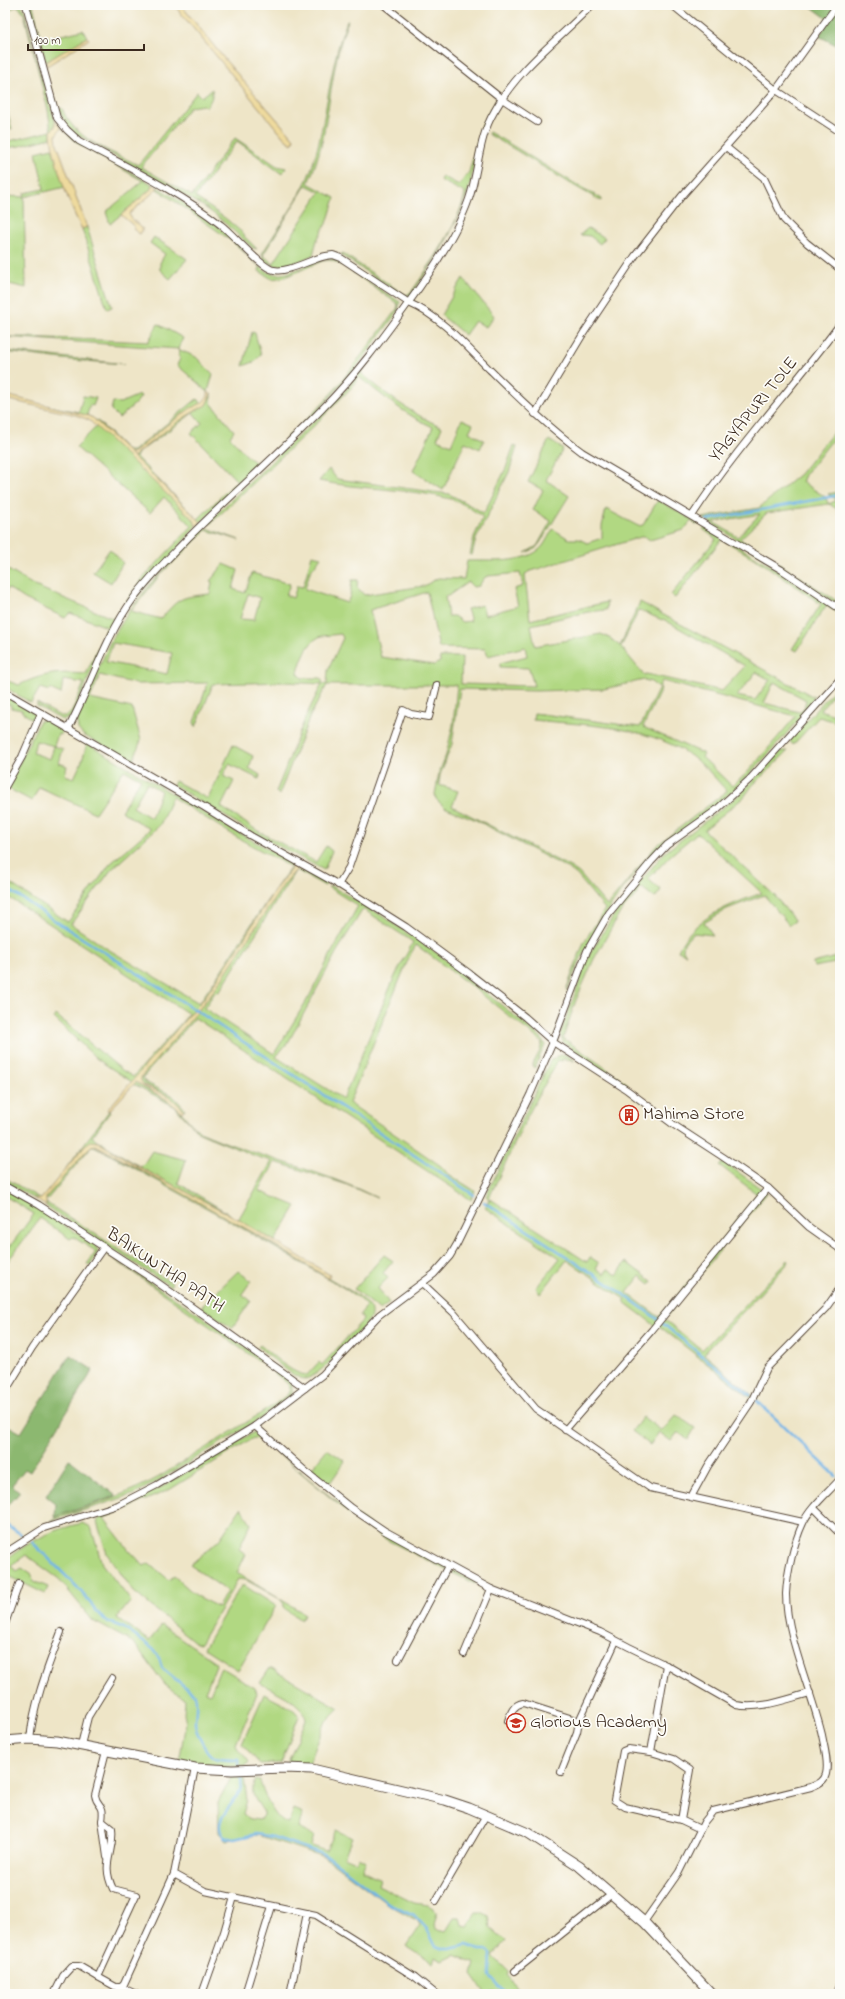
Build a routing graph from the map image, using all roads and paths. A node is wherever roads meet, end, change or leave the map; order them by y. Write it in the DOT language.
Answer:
graph roads {
  1 [pos="26,5"];
  2 [pos="384,5"];
  3 [pos="592,5"];
  4 [pos="672,5"];
  5 [pos="838,5"];
  6 [pos="776,90"];
  7 [pos="502,99"];
  8 [pos="537,122"];
  9 [pos="840,132"];
  10 [pos="726,147"];
  11 [pos="840,269"];
  12 [pos="409,302"];
  13 [pos="840,324"];
  14 [pos="535,414"];
  15 [pos="692,516"];
  16 [pos="840,609"];
  17 [pos="840,679"];
  18 [pos="438,684"];
  19 [pos="5,692"];
  20 [pos="41,713"];
  21 [pos="68,729"];
  22 [pos="5,787"];
  23 [pos="338,885"];
  24 [pos="553,1042"];
  25 [pos="5,1186"];
  26 [pos="768,1188"];
  27 [pos="104,1247"];
  28 [pos="840,1249"];
  29 [pos="423,1284"];
  30 [pos="840,1288"];
  31 [pos="305,1388"];
  32 [pos="5,1392"];
  33 [pos="255,1426"];
  34 [pos="565,1430"];
  35 [pos="840,1479"];
  36 [pos="691,1496"];
  37 [pos="814,1508"];
  38 [pos="803,1522"];
  39 [pos="840,1534"];
  40 [pos="5,1553"];
  41 [pos="448,1566"];
  42 [pos="19,1584"];
  43 [pos="491,1589"];
  44 [pos="5,1624"];
  45 [pos="61,1632"];
  46 [pos="616,1641"];
  47 [pos="464,1654"];
  48 [pos="398,1660"];
  49 [pos="666,1665"];
  50 [pos="112,1678"];
  51 [pos="810,1693"];
  52 [pos="508,1721"];
  53 [pos="579,1721"];
  54 [pos="30,1739"];
  55 [pos="5,1741"];
  56 [pos="81,1745"];
  57 [pos="106,1751"];
  58 [pos="651,1752"];
  59 [pos="195,1768"];
  60 [pos="561,1772"];
  61 [pos="486,1815"];
  62 [pos="681,1820"];
  63 [pos="700,1829"];
  64 [pos="174,1874"];
  65 [pos="612,1894"];
  66 [pos="234,1897"];
  67 [pos="436,1901"];
  68 [pos="272,1906"];
  69 [pos="308,1913"];
  70 [pos="644,1922"];
  71 [pos="515,1971"];
  72 [pos="98,1977"];
  73 [pos="840,1983"];
  74 [pos="120,1987"];
  75 [pos="54,1994"];
  76 [pos="136,1994"];
  77 [pos="202,1994"];
  78 [pos="245,1994"];
  79 [pos="290,1994"];
  80 [pos="436,1994"];
  81 [pos="712,1994"];
  82 [pos="835,1994"];
  1 -- 12 [label="street"];
  2 -- 7 [label="street"];
  3 -- 7 [label="street"];
  4 -- 6 [label="street"];
  5 -- 6 [label="street"];
  6 -- 9 [label="street"];
  6 -- 10 [label="street"];
  7 -- 8 [label="street"];
  7 -- 12 [label="street"];
  10 -- 11 [label="street"];
  10 -- 14 [label="street"];
  12 -- 14 [label="street"];
  12 -- 21 [label="street"];
  13 -- 15 [label="street, YAGYAPURI TOLE"];
  14 -- 15 [label="street"];
  15 -- 16 [label="street"];
  17 -- 24 [label="street"];
  18 -- 23 [label="street"];
  19 -- 20 [label="street"];
  20 -- 21 [label="street"];
  20 -- 22 [label="street"];
  21 -- 23 [label="street"];
  23 -- 24 [label="street"];
  24 -- 26 [label="street"];
  24 -- 29 [label="street"];
  25 -- 27 [label="street, BAIKUNTHA PATH"];
  26 -- 28 [label="street"];
  26 -- 34 [label="street"];
  27 -- 31 [label="street, BAIKUNTHA PATH"];
  27 -- 32 [label="street"];
  29 -- 31 [label="street"];
  29 -- 34 [label="street"];
  30 -- 36 [label="street"];
  31 -- 33 [label="street"];
  33 -- 40 [label="street"];
  33 -- 41 [label="street"];
  34 -- 36 [label="street"];
  35 -- 37 [label="street"];
  36 -- 38 [label="street"];
  37 -- 38 [label="street"];
  37 -- 39 [label="street"];
  38 -- 51 [label="street"];
  41 -- 43 [label="street"];
  41 -- 48 [label="street"];
  42 -- 44 [label="street"];
  43 -- 46 [label="street"];
  43 -- 47 [label="street"];
  45 -- 54 [label="street"];
  46 -- 49 [label="street"];
  46 -- 53 [label="street"];
  49 -- 51 [label="street"];
  49 -- 58 [label="street"];
  50 -- 56 [label="street"];
  51 -- 63 [label="street"];
  52 -- 53 [label="street"];
  53 -- 60 [label="street"];
  54 -- 55 [label="street"];
  54 -- 56 [label="street"];
  56 -- 57 [label="street"];
  57 -- 59 [label="street"];
  57 -- 72 [label="street"];
  58 -- 62 [label="street"];
  58 -- 62 [label="street"];
  59 -- 61 [label="street"];
  59 -- 64 [label="street"];
  61 -- 65 [label="street"];
  61 -- 67 [label="street"];
  62 -- 63 [label="street"];
  63 -- 70 [label="street"];
  64 -- 66 [label="street"];
  64 -- 74 [label="street"];
  65 -- 70 [label="street"];
  65 -- 71 [label="street"];
  66 -- 68 [label="street"];
  66 -- 77 [label="street"];
  68 -- 69 [label="street"];
  68 -- 78 [label="street"];
  69 -- 79 [label="street"];
  69 -- 80 [label="street"];
  70 -- 81 [label="street"];
  72 -- 74 [label="street"];
  72 -- 75 [label="street"];
  73 -- 82 [label="street"];
  74 -- 76 [label="street"];
}
